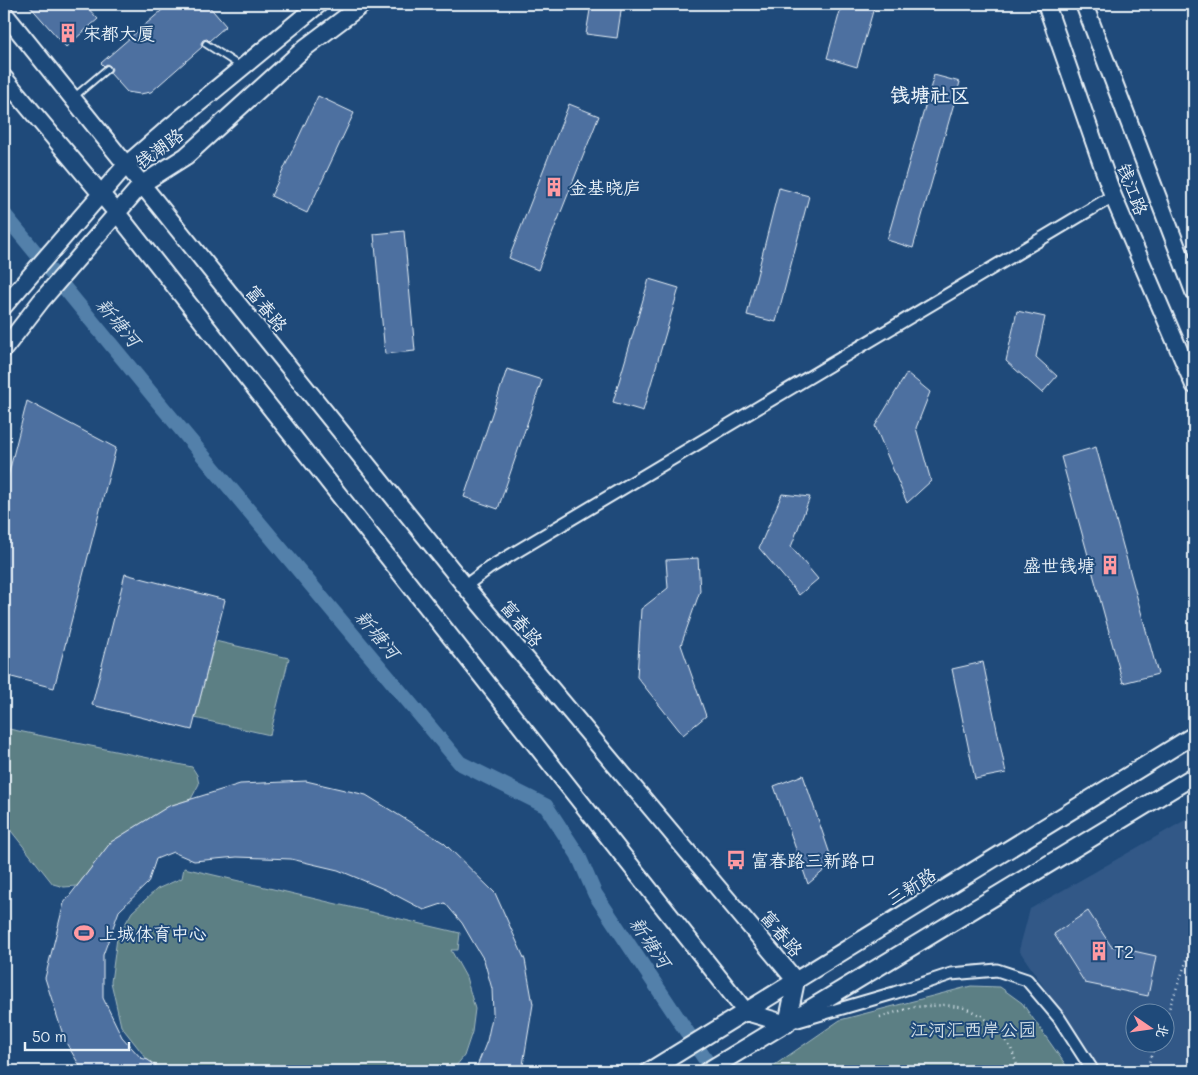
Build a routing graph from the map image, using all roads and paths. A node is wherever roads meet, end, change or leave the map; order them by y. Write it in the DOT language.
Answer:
graph roads {
  1 [pos="319,4"];
  2 [pos="363,4"];
  3 [pos="1046,4"];
  4 [pos="1084,4"];
  5 [pos="4,13"];
  6 [pos="206,44"];
  7 [pos="242,67"];
  8 [pos="107,69"];
  9 [pos="4,78"];
  10 [pos="72,98"];
  11 [pos="126,165"];
  12 [pos="142,184"];
  13 [pos="101,194"];
  14 [pos="1113,196"];
  15 [pos="117,213"];
  16 [pos="1194,292"];
  17 [pos="4,306"];
  18 [pos="4,348"];
  19 [pos="1194,385"];
  20 [pos="465,586"];
  21 [pos="1194,735"];
  22 [pos="1194,776"];
  23 [pos="1188,957"];
  24 [pos="796,981"];
  25 [pos="1172,1002"];
  26 [pos="746,1012"];
  27 [pos="880,1017"];
  28 [pos="787,1024"];
  29 [pos="1153,1052"];
  30 [pos="649,1071"];
  31 [pos="707,1071"];
  32 [pos="904,1071"];
  33 [pos="928,1071"];
  34 [pos="1019,1071"];
  35 [pos="1093,1071"];
  36 [pos="1146,1071"];
  1 -- 7 [label="main road, 钱潮路"];
  2 -- 12 [label="main road, 钱潮路"];
  3 -- 14 [label="main road, 钱江路"];
  4 -- 16 [label="main road, 钱江路"];
  5 -- 10 [label="main road, 富春路"];
  6 -- 7 [label="lane"];
  7 -- 11 [label="main road, 钱潮路"];
  8 -- 10 [label="lane"];
  9 -- 13 [label="main road"];
  10 -- 11 [label="main road, 富春路"];
  11 -- 12 [label="main road, 富春路"];
  11 -- 13 [label="main road, 钱潮路"];
  12 -- 15 [label="main road, 钱潮路"];
  12 -- 20 [label="main road, 富春路"];
  13 -- 15 [label="main road"];
  13 -- 17 [label="main road, 钱潮路"];
  14 -- 19 [label="main road, 钱江路"];
  14 -- 20 [label="street"];
  15 -- 18 [label="main road, 钱潮路"];
  15 -- 26 [label="main road"];
  20 -- 24 [label="main road, 富春路"];
  21 -- 24 [label="main road, 三新路"];
  22 -- 28 [label="main road"];
  23 -- 25 [label="path"];
  24 -- 26 [label="main road, 三新路"];
  24 -- 28 [label="main road, 富春路"];
  26 -- 28 [label="main road"];
  26 -- 30 [label="main road, 三新路"];
  27 -- 34 [label="path"];
  28 -- 31 [label="main road"];
  28 -- 35 [label="street"];
  29 -- 36 [label="path"];
  32 -- 33 [label="path"];
}
